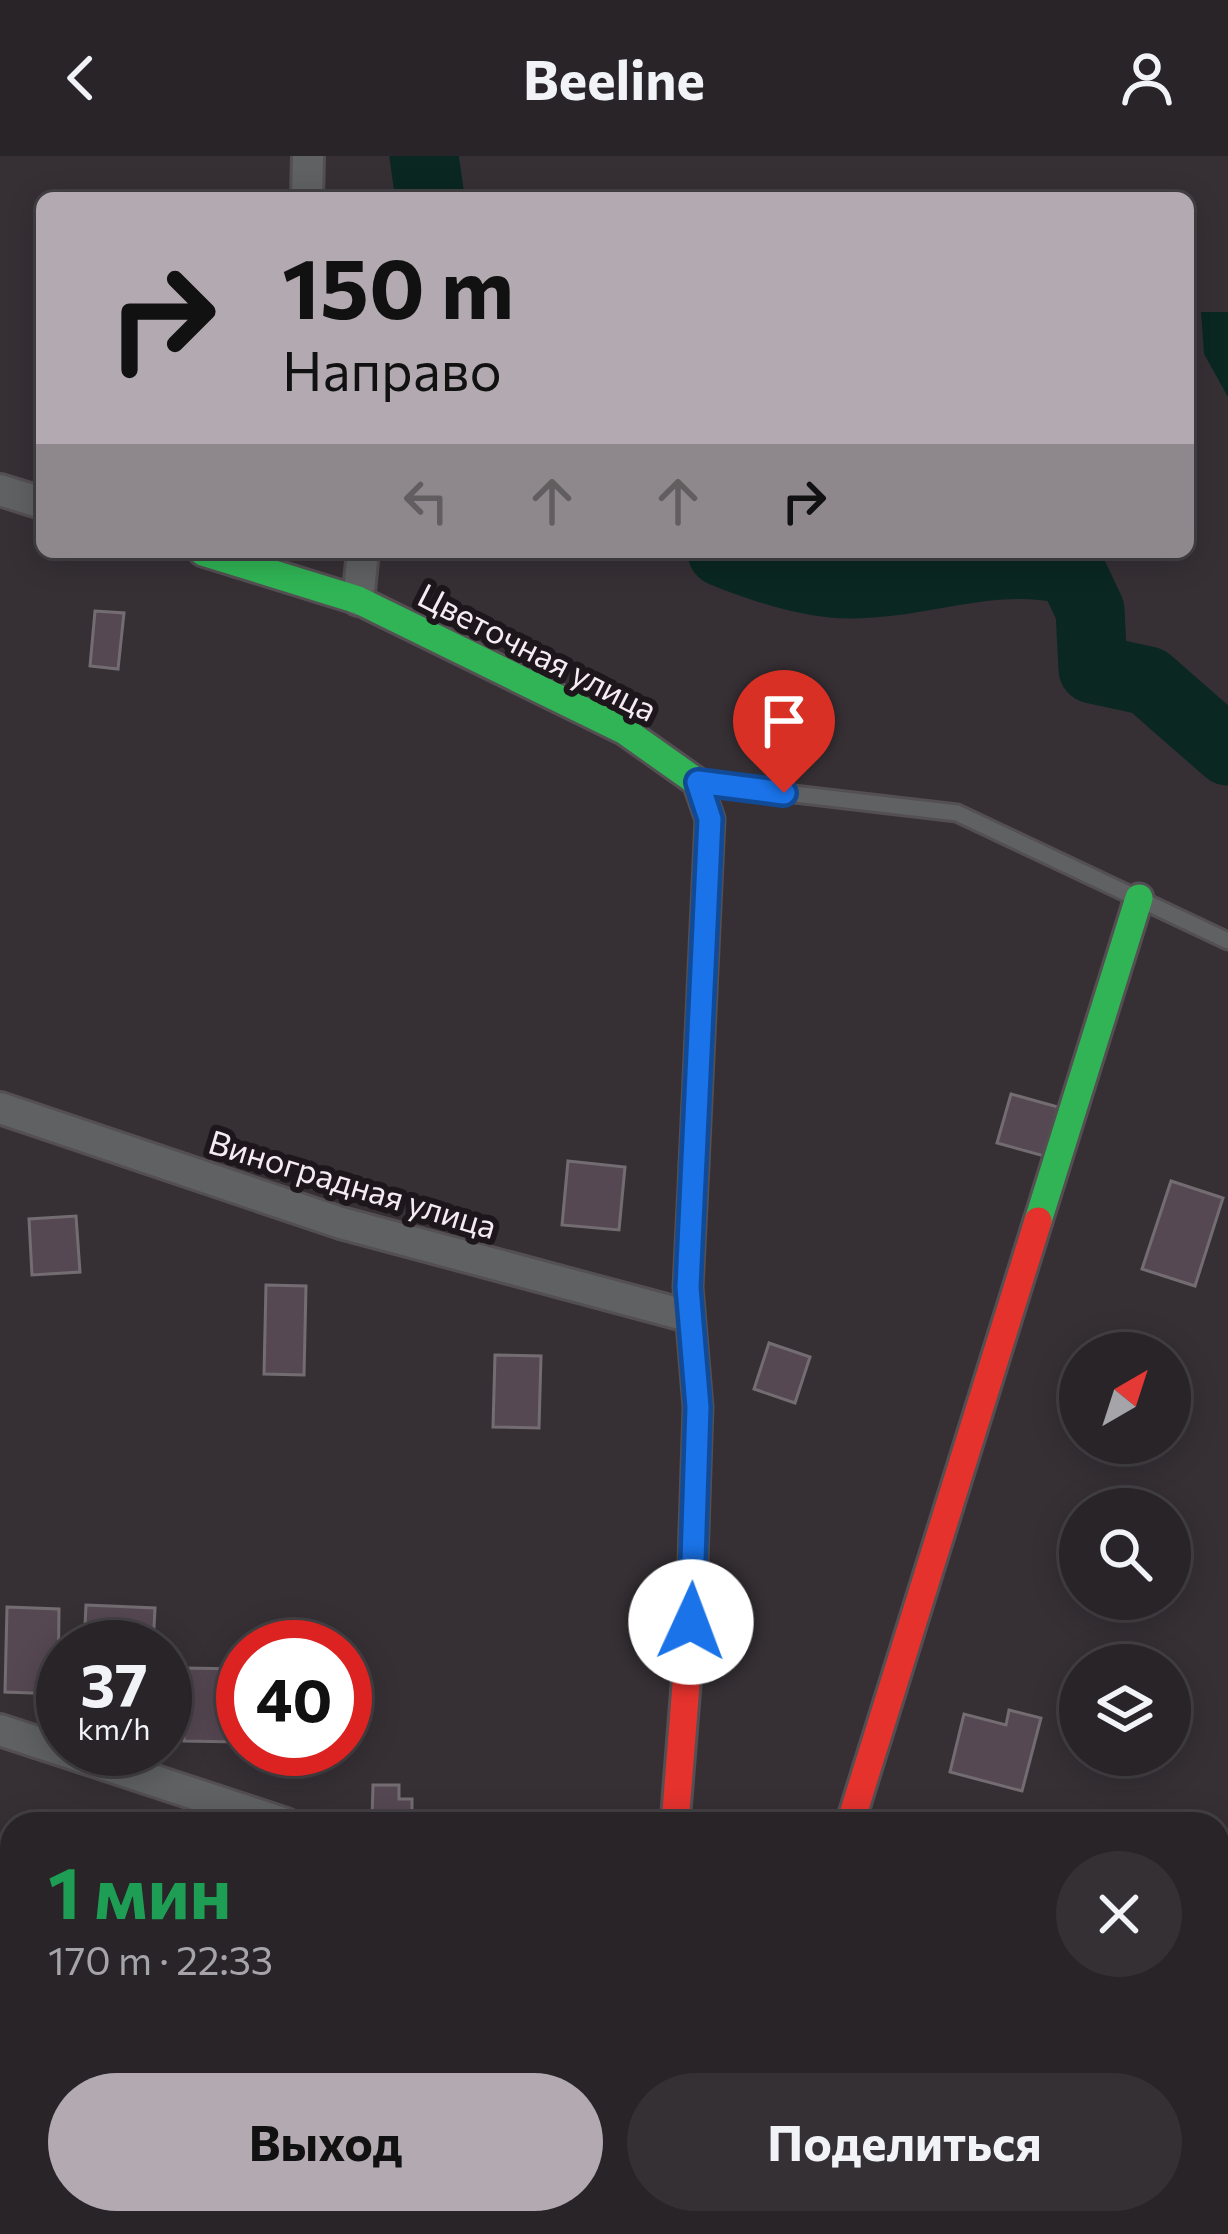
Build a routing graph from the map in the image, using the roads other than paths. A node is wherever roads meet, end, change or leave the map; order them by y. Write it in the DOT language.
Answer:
graph roads {
  1 [pos="308,156"];
  2 [pos="307,192"];
  3 [pos="0,490"];
  4 [pos="36,501"];
  5 [pos="222,558"];
  6 [pos="362,558"];
  7 [pos="358,600"];
  8 [pos="698,782"];
  9 [pos="1139,898"];
  10 [pos="1228,940"];
  11 [pos="0,1108"];
  12 [pos="688,1316"];
  13 [pos="0,1730"];
  14 [pos="249,1812"];
  15 [pos="682,1812"];
  16 [pos="854,1812"];
  1 -- 2 [label="street"];
  3 -- 4 [label="street"];
  5 -- 7 [label="street, Цветочная улица"];
  6 -- 7 [label="street"];
  7 -- 8 [label="street, Цветочная улица"];
  8 -- 9 [label="lane"];
  8 -- 12 [label="street"];
  9 -- 10 [label="lane"];
  9 -- 16 [label="street"];
  11 -- 12 [label="street, Виноградная улица"];
  12 -- 15 [label="street"];
  13 -- 14 [label="street"];
}
